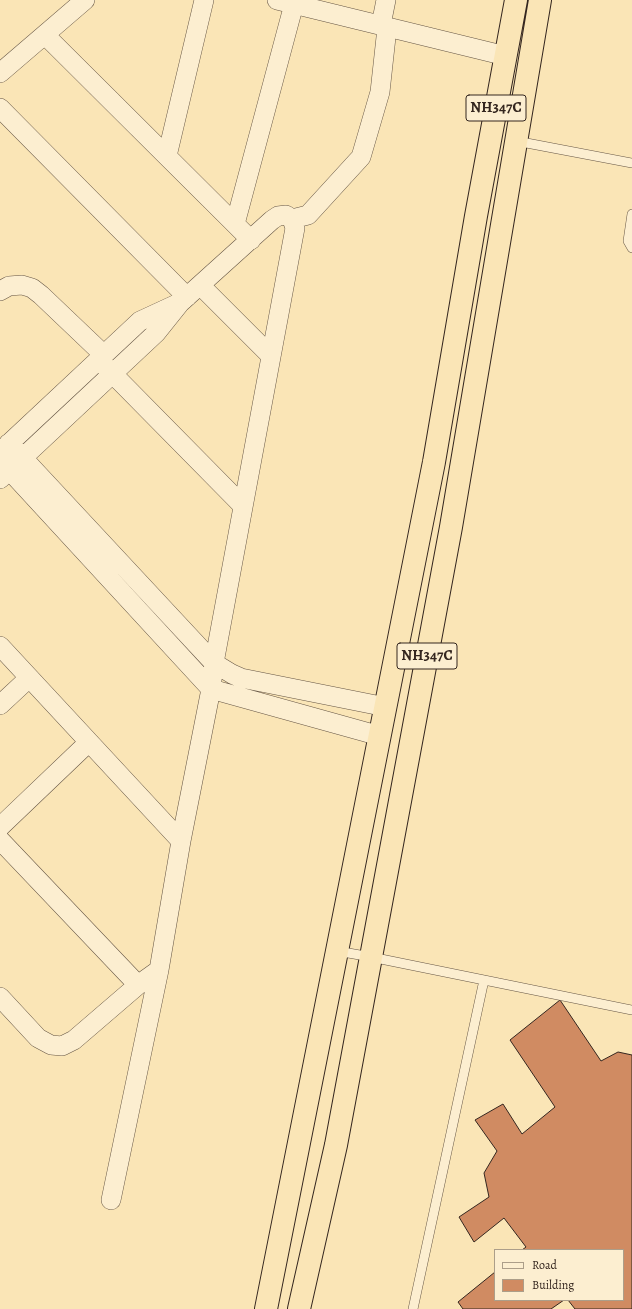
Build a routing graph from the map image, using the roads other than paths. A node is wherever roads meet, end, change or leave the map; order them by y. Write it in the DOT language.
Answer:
graph roads {
  1 [pos="85,0"];
  2 [pos="204,0"];
  3 [pos="386,0"];
  4 [pos="516,0"];
  5 [pos="540,0"];
  6 [pos="285,2"];
  7 [pos="381,25"];
  8 [pos="45,35"];
  9 [pos="506,56"];
  10 [pos="0,73"];
  11 [pos="0,108"];
  12 [pos="516,141"];
  13 [pos="167,156"];
  14 [pos="632,163"];
  15 [pos="632,214"];
  16 [pos="292,219"];
  17 [pos="235,224"];
  18 [pos="251,240"];
  19 [pos="632,248"];
  20 [pos="0,291"];
  21 [pos="189,295"];
  22 [pos="271,356"];
  23 [pos="102,357"];
  24 [pos="112,374"];
  25 [pos="5,447"];
  26 [pos="23,458"];
  27 [pos="3,470"];
  28 [pos="243,506"];
  29 [pos="0,646"];
  30 [pos="214,663"];
  31 [pos="30,678"];
  32 [pos="211,689"];
  33 [pos="0,705"];
  34 [pos="386,707"];
  35 [pos="380,736"];
  36 [pos="89,742"];
  37 [pos="0,827"];
  38 [pos="0,840"];
  39 [pos="181,841"];
  40 [pos="337,951"];
  41 [pos="371,957"];
  42 [pos="160,970"];
  43 [pos="484,980"];
  44 [pos="138,985"];
  45 [pos="0,997"];
  46 [pos="632,1010"];
  47 [pos="111,1200"];
  48 [pos="266,1309"];
  49 [pos="299,1309"];
  50 [pos="413,1309"];
  1 -- 8 [label="street"];
  2 -- 13 [label="street"];
  3 -- 7 [label="street"];
  4 -- 9 [label="highway, NH347C"];
  5 -- 12 [label="highway, NH347C"];
  6 -- 7 [label="street"];
  6 -- 17 [label="street"];
  7 -- 9 [label="street"];
  7 -- 16 [label="street"];
  8 -- 10 [label="street"];
  8 -- 13 [label="street"];
  9 -- 34 [label="highway, NH347C"];
  11 -- 21 [label="street"];
  12 -- 14 [label="lane"];
  12 -- 41 [label="highway, NH347C"];
  13 -- 17 [label="street"];
  15 -- 19 [label="lane"];
  16 -- 18 [label="street"];
  16 -- 22 [label="street"];
  17 -- 18 [label="street"];
  18 -- 21 [label="street"];
  20 -- 23 [label="street"];
  21 -- 22 [label="street"];
  21 -- 23 [label="street"];
  21 -- 24 [label="street"];
  22 -- 28 [label="street"];
  23 -- 24 [label="street"];
  23 -- 25 [label="street"];
  24 -- 26 [label="street"];
  24 -- 28 [label="street"];
  25 -- 26 [label="street"];
  26 -- 27 [label="street"];
  26 -- 30 [label="street"];
  27 -- 32 [label="street"];
  28 -- 30 [label="street"];
  29 -- 31 [label="street"];
  30 -- 32 [label="street"];
  30 -- 34 [label="street"];
  31 -- 33 [label="street"];
  31 -- 36 [label="street"];
  32 -- 35 [label="street"];
  32 -- 39 [label="street"];
  34 -- 35 [label="highway, NH347C"];
  35 -- 40 [label="highway, NH347C"];
  36 -- 37 [label="street"];
  36 -- 39 [label="street"];
  38 -- 44 [label="street"];
  39 -- 42 [label="street"];
  40 -- 41 [label="lane"];
  40 -- 48 [label="highway, NH347C"];
  41 -- 43 [label="lane"];
  41 -- 49 [label="highway, NH347C"];
  42 -- 44 [label="street"];
  42 -- 47 [label="street"];
  43 -- 46 [label="lane"];
  43 -- 50 [label="lane"];
  44 -- 45 [label="street"];
}
